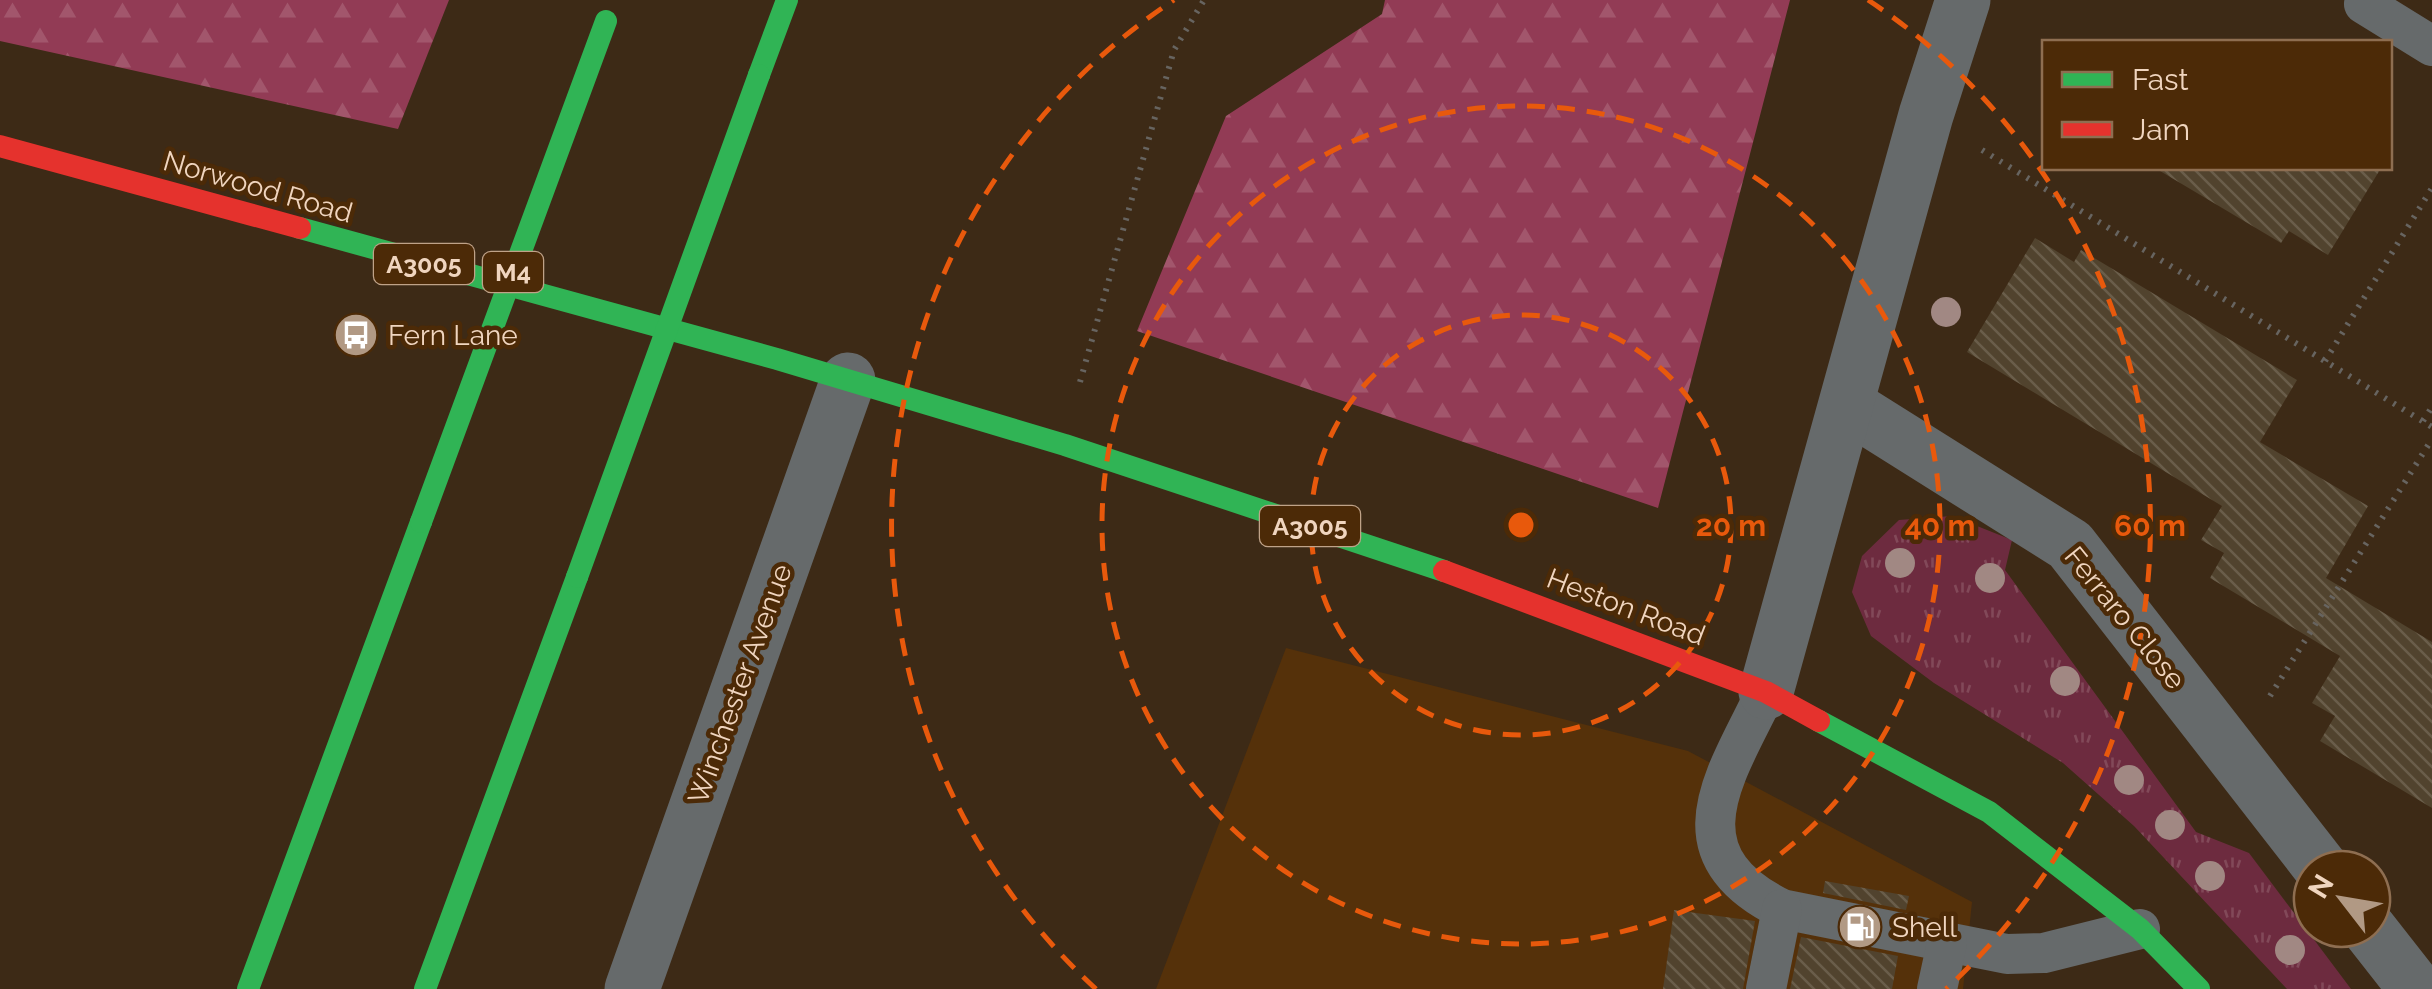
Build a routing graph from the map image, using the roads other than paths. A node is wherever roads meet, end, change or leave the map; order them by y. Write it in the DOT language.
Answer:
graph roads {
  1 [pos="787,0"];
  2 [pos="1962,0"];
  3 [pos="2366,0"];
  4 [pos="610,10"];
  5 [pos="2432,46"];
  6 [pos="0,146"];
  7 [pos="848,380"];
  8 [pos="1846,405"];
  9 [pos="1766,692"];
  10 [pos="2306,849"];
  11 [pos="1782,909"];
  12 [pos="2140,929"];
  13 [pos="1947,943"];
  14 [pos="2385,949"];
  15 [pos="2038,971"];
  16 [pos="248,989"];
  17 [pos="425,989"];
  18 [pos="632,989"];
  19 [pos="1766,989"];
  20 [pos="1937,989"];
  21 [pos="2199,989"];
  22 [pos="2416,989"];
  1 -- 17 [label="main road, bridge"];
  2 -- 8 [label="street"];
  3 -- 5 [label="lane"];
  4 -- 16 [label="main road, M4, bridge"];
  6 -- 7 [label="main road, Norwood Road / A3005"];
  7 -- 9 [label="main road, Heston Road / A3005"];
  7 -- 18 [label="street, Winchester Avenue"];
  8 -- 9 [label="street"];
  8 -- 10 [label="street, Ferraro Close"];
  9 -- 11 [label="lane"];
  9 -- 12 [label="main road, Heston Road / A3005"];
  11 -- 13 [label="lane"];
  11 -- 19 [label="lane"];
  12 -- 15 [label="lane"];
  12 -- 21 [label="main road, Heston Road / A3005"];
  13 -- 15 [label="lane"];
  13 -- 20 [label="lane"];
  14 -- 22 [label="street"];
}
